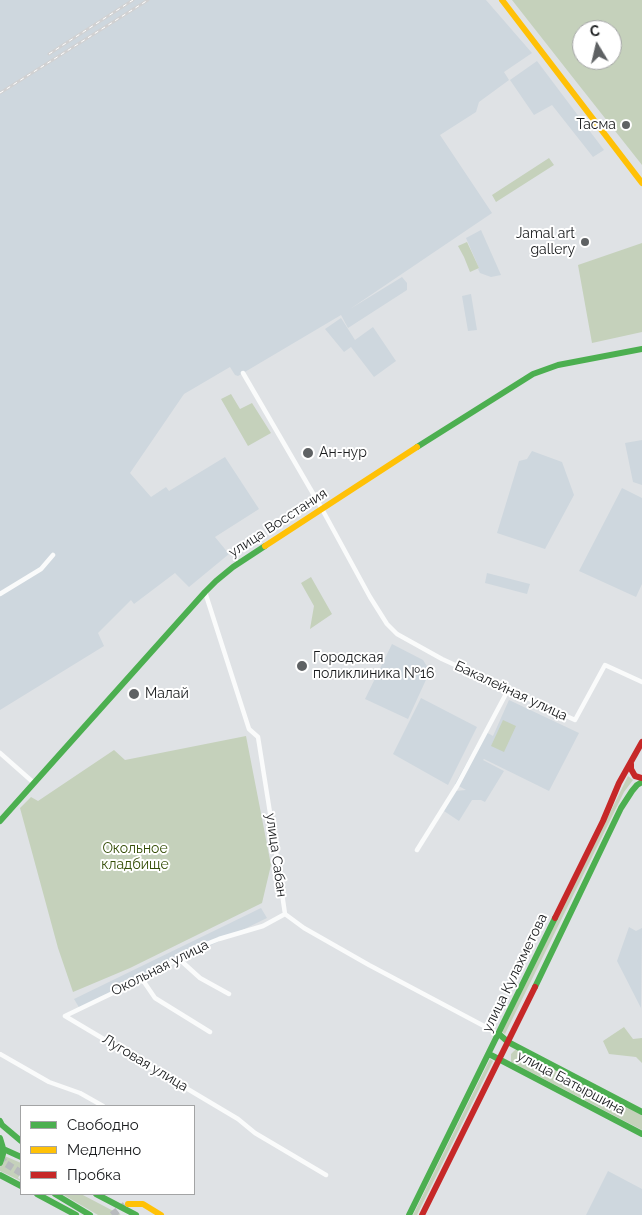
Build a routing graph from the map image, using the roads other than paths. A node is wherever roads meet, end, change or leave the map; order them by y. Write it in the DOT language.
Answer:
graph roads {
  1 [pos="502,0"];
  2 [pos="642,183"];
  3 [pos="642,349"];
  4 [pos="243,374"];
  5 [pos="322,509"];
  6 [pos="53,556"];
  7 [pos="205,592"];
  8 [pos="0,594"];
  9 [pos="642,682"];
  10 [pos="508,690"];
  11 [pos="642,742"];
  12 [pos="0,753"];
  13 [pos="631,763"];
  14 [pos="642,780"];
  15 [pos="34,783"];
  16 [pos="0,821"];
  17 [pos="417,850"];
  18 [pos="285,914"];
  19 [pos="179,959"];
  20 [pos="142,979"];
  21 [pos="229,994"];
  22 [pos="65,1016"];
  23 [pos="210,1032"];
  24 [pos="499,1034"];
  25 [pos="508,1042"];
  26 [pos="0,1054"];
  27 [pos="489,1054"];
  28 [pos="500,1059"];
  29 [pos="101,1105"];
  30 [pos="642,1112"];
  31 [pos="0,1121"];
  32 [pos="642,1134"];
  33 [pos="0,1138"];
  34 [pos="20,1140"];
  35 [pos="0,1148"];
  36 [pos="20,1157"];
  37 [pos="0,1163"];
  38 [pos="0,1175"];
  39 [pos="326,1175"];
  40 [pos="20,1185"];
  41 [pos="39,1195"];
  42 [pos="57,1195"];
  43 [pos="100,1195"];
  44 [pos="128,1204"];
  45 [pos="76,1215"];
  46 [pos="90,1215"];
  47 [pos="136,1215"];
  48 [pos="162,1215"];
  49 [pos="409,1215"];
  50 [pos="422,1215"];
  1 -- 2 [label="main road"];
  3 -- 5 [label="main road, улица Восстания"];
  4 -- 5 [label="street, Бакалейная улица"];
  5 -- 7 [label="main road, улица Восстания"];
  5 -- 10 [label="street, Бакалейная улица"];
  6 -- 8 [label="street"];
  7 -- 15 [label="main road, улица Восстания"];
  7 -- 18 [label="street, улица Сабан"];
  9 -- 10 [label="street, Бакалейная улица"];
  10 -- 17 [label="street"];
  11 -- 13 [label="main road, улица Кулахметова"];
  12 -- 15 [label="street"];
  13 -- 14 [label="main road"];
  13 -- 24 [label="main road, улица Кулахметова"];
  14 -- 25 [label="main road, улица Кулахметова"];
  15 -- 16 [label="main road, улица Восстания"];
  18 -- 19 [label="street, Окольная улица"];
  18 -- 24 [label="street, улица Сабан"];
  19 -- 20 [label="street, Окольная улица"];
  19 -- 21 [label="street"];
  20 -- 22 [label="street, Окольная улица"];
  20 -- 23 [label="street"];
  22 -- 39 [label="street, Луговая улица"];
  24 -- 25 [label="main road, улица Батыршина"];
  24 -- 27 [label="main road, улица Кулахметова"];
  25 -- 28 [label="main road, улица Кулахметова"];
  25 -- 30 [label="main road, улица Батыршина"];
  26 -- 29 [label="street"];
  27 -- 28 [label="main road, улица Батыршина"];
  27 -- 49 [label="main road, улица Кулахметова"];
  28 -- 32 [label="main road, улица Батыршина"];
  28 -- 50 [label="main road, улица Кулахметова"];
  31 -- 34 [label="main road"];
  33 -- 37 [label="main road"];
  35 -- 36 [label="main road"];
  38 -- 40 [label="main road"];
  41 -- 45 [label="main road"];
  42 -- 46 [label="main road"];
  43 -- 47 [label="main road"];
  44 -- 48 [label="main road"];
}
